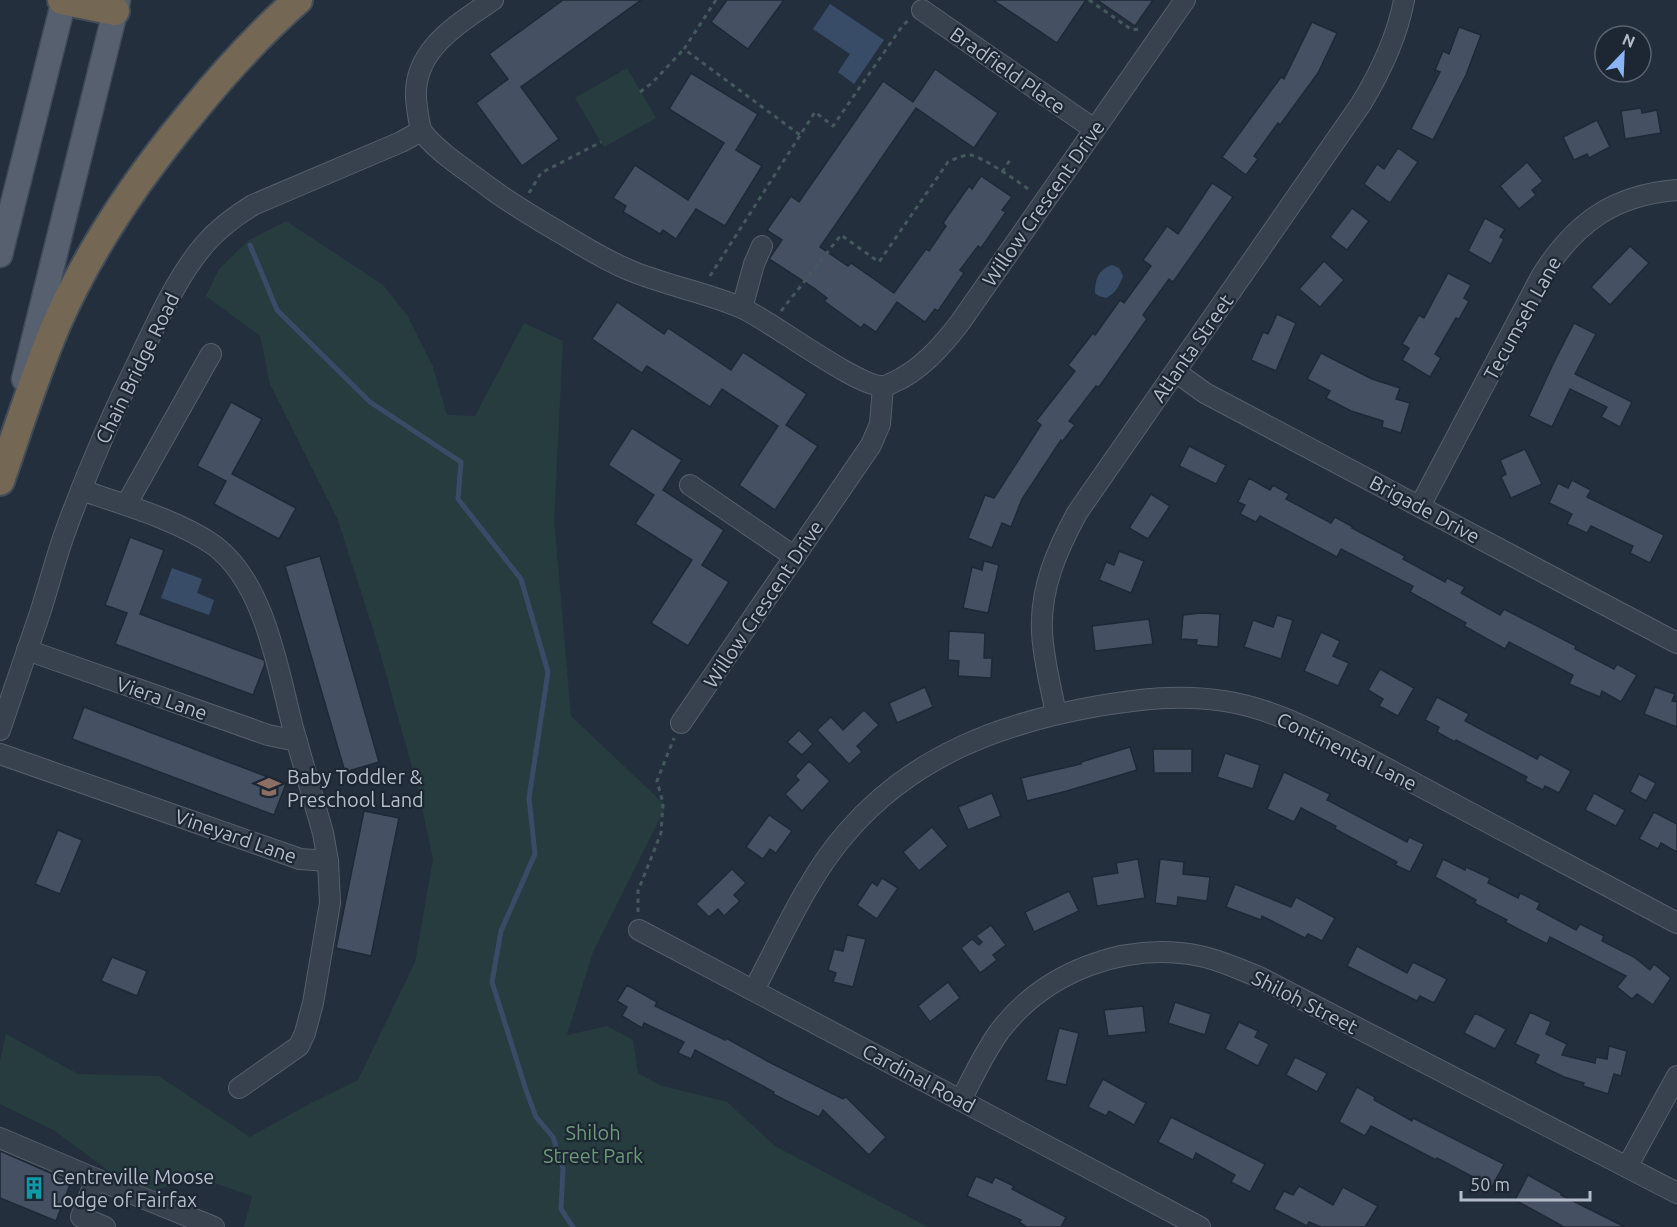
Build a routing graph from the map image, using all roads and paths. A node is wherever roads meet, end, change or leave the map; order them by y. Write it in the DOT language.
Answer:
graph roads {
  1 [pos="64,0"];
  2 [pos="298,0"];
  3 [pos="493,0"];
  4 [pos="716,0"];
  5 [pos="1089,0"];
  6 [pos="1185,0"];
  7 [pos="1404,0"];
  8 [pos="116,6"];
  9 [pos="922,10"];
  10 [pos="1159,37"];
  11 [pos="684,49"];
  12 [pos="640,92"];
  13 [pos="1094,129"];
  14 [pos="421,131"];
  15 [pos="800,135"];
  16 [pos="601,142"];
  17 [pos="1010,160"];
  18 [pos="1002,172"];
  19 [pos="1677,190"];
  20 [pos="1046,200"];
  21 [pos="519,208"];
  22 [pos="762,246"];
  23 [pos="0,255"];
  24 [pos="699,293"];
  25 [pos="742,308"];
  26 [pos="772,324"];
  27 [pos="210,354"];
  28 [pos="1176,372"];
  29 [pos="883,387"];
  30 [pos="0,474"];
  31 [pos="0,481"];
  32 [pos="690,485"];
  33 [pos="81,490"];
  34 [pos="126,505"];
  35 [pos="1420,506"];
  36 [pos="795,556"];
  37 [pos="1677,643"];
  38 [pos="27,650"];
  39 [pos="1056,714"];
  40 [pos="681,723"];
  41 [pos="0,730"];
  42 [pos="297,741"];
  43 [pos="0,754"];
  44 [pos="328,861"];
  45 [pos="1677,923"];
  46 [pos="639,930"];
  47 [pos="754,990"];
  48 [pos="1677,1076"];
  49 [pos="239,1088"];
  50 [pos="961,1100"];
  51 [pos="0,1138"];
  52 [pos="1627,1167"];
  53 [pos="96,1179"];
  54 [pos="1677,1194"];
  55 [pos="105,1227"];
  56 [pos="214,1227"];
  57 [pos="1200,1227"];
  1 -- 8 [label="highway"];
  1 -- 23 [label="main road"];
  2 -- 31 [label="highway"];
  3 -- 14 [label="street"];
  4 -- 11 [label="path"];
  5 -- 10 [label="path"];
  6 -- 10 [label="street, Willow Crescent Drive"];
  7 -- 28 [label="street, Atlanta Street"];
  8 -- 30 [label="main road"];
  9 -- 13 [label="street, Bradfield Place"];
  9 -- 15 [label="path"];
  10 -- 13 [label="street, Willow Crescent Drive"];
  11 -- 12 [label="path"];
  11 -- 15 [label="path"];
  13 -- 20 [label="street, Willow Crescent Drive"];
  14 -- 21 [label="street"];
  14 -- 33 [label="street, Chain Bridge Road"];
  15 -- 24 [label="path"];
  16 -- 21 [label="path"];
  17 -- 18 [label="path"];
  18 -- 20 [label="path"];
  18 -- 26 [label="path"];
  19 -- 35 [label="street, Tecumseh Lane"];
  20 -- 29 [label="street, Willow Crescent Drive"];
  21 -- 24 [label="street"];
  22 -- 25 [label="street"];
  24 -- 25 [label="street"];
  25 -- 26 [label="street"];
  26 -- 29 [label="street"];
  27 -- 34 [label="street"];
  28 -- 35 [label="street, Brigade Drive"];
  28 -- 39 [label="street, Atlanta Street"];
  29 -- 36 [label="street, Willow Crescent Drive"];
  32 -- 36 [label="street"];
  33 -- 34 [label="street"];
  33 -- 38 [label="street, Chain Bridge Road"];
  34 -- 42 [label="street"];
  35 -- 37 [label="street, Brigade Drive"];
  36 -- 40 [label="street, Willow Crescent Drive"];
  38 -- 41 [label="street, Chain Bridge Road"];
  38 -- 42 [label="street, Viera Lane"];
  39 -- 45 [label="street, Continental Lane"];
  39 -- 47 [label="street, Continental Lane"];
  40 -- 46 [label="path"];
  42 -- 44 [label="street"];
  43 -- 44 [label="street, Vineyard Lane"];
  44 -- 49 [label="street"];
  46 -- 47 [label="street, Cardinal Road"];
  47 -- 50 [label="street, Cardinal Road"];
  48 -- 52 [label="street"];
  50 -- 52 [label="street, Shiloh Street"];
  50 -- 57 [label="street, Cardinal Road"];
  51 -- 53 [label="street"];
  52 -- 54 [label="street, Shiloh Street"];
  53 -- 55 [label="street"];
  53 -- 56 [label="street"];
}
